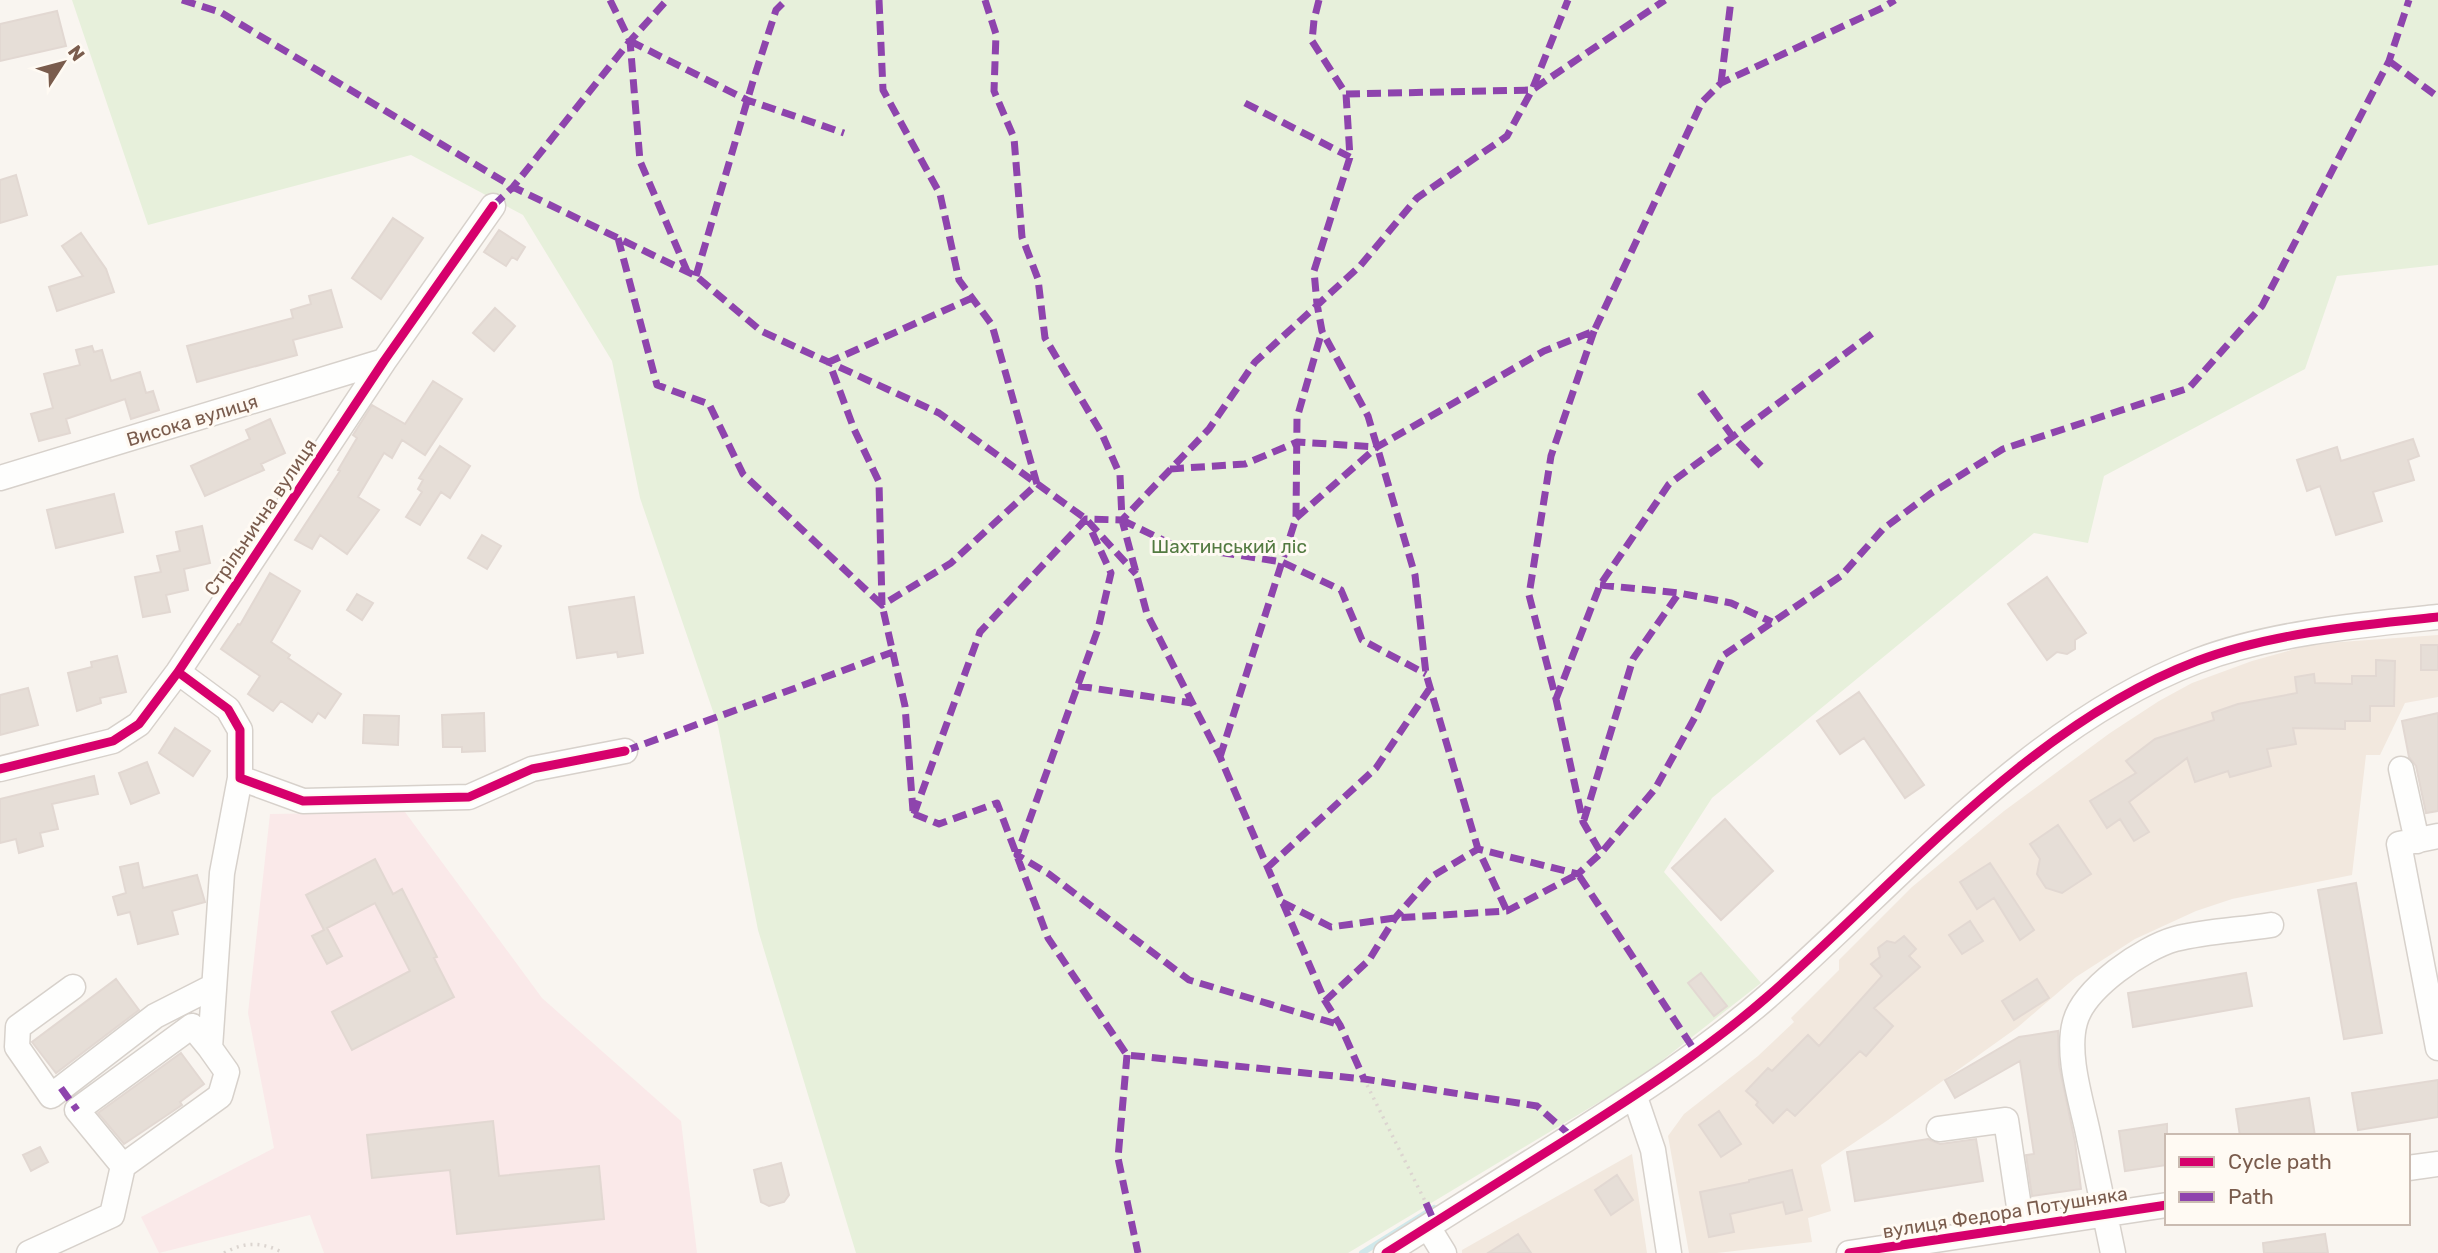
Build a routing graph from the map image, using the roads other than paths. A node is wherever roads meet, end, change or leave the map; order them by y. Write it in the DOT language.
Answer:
graph roads {
  1 [pos="493,206"];
  2 [pos="384,361"];
  3 [pos="0,478"];
  4 [pos="2438,617"];
  5 [pos="178,671"];
  6 [pos="625,751"];
  7 [pos="0,769"];
  8 [pos="2401,769"];
  9 [pos="240,778"];
  10 [pos="2427,838"];
  11 [pos="2271,925"];
  12 [pos="214,986"];
  13 [pos="73,987"];
  14 [pos="210,1048"];
  15 [pos="2438,1048"];
  16 [pos="1634,1097"];
  17 [pos="1939,1129"];
  18 [pos="2438,1164"];
  19 [pos="123,1166"];
  20 [pos="2410,1168"];
  21 [pos="2165,1205"];
  22 [pos="2105,1214"];
  23 [pos="1427,1215"];
  24 [pos="2022,1227"];
  25 [pos="29,1253"];
  26 [pos="1386,1253"];
  27 [pos="1444,1253"];
  28 [pos="1669,1253"];
  29 [pos="1849,1253"];
  30 [pos="2113,1253"];
  1 -- 2 [label="street, Стрільнична вулиця"];
  2 -- 3 [label="street, Висока вулиця"];
  2 -- 5 [label="street, Стрільнична вулиця"];
  4 -- 16 [label="street"];
  5 -- 7 [label="street, Стрільнична вулиця"];
  5 -- 9 [label="street"];
  6 -- 9 [label="street"];
  8 -- 10 [label="street"];
  9 -- 12 [label="street"];
  10 -- 15 [label="street"];
  11 -- 22 [label="street"];
  12 -- 13 [label="street"];
  12 -- 14 [label="street"];
  14 -- 19 [label="street"];
  14 -- 19 [label="street"];
  16 -- 23 [label="street"];
  16 -- 28 [label="street"];
  17 -- 24 [label="street"];
  18 -- 20 [label="street"];
  19 -- 25 [label="street"];
  21 -- 22 [label="street, вулиця Федора Потушняка"];
  22 -- 24 [label="street, вулиця Федора Потушняка"];
  22 -- 30 [label="street"];
  23 -- 26 [label="street"];
  23 -- 27 [label="street"];
  24 -- 29 [label="street, вулиця Федора Потушняка"];
}
